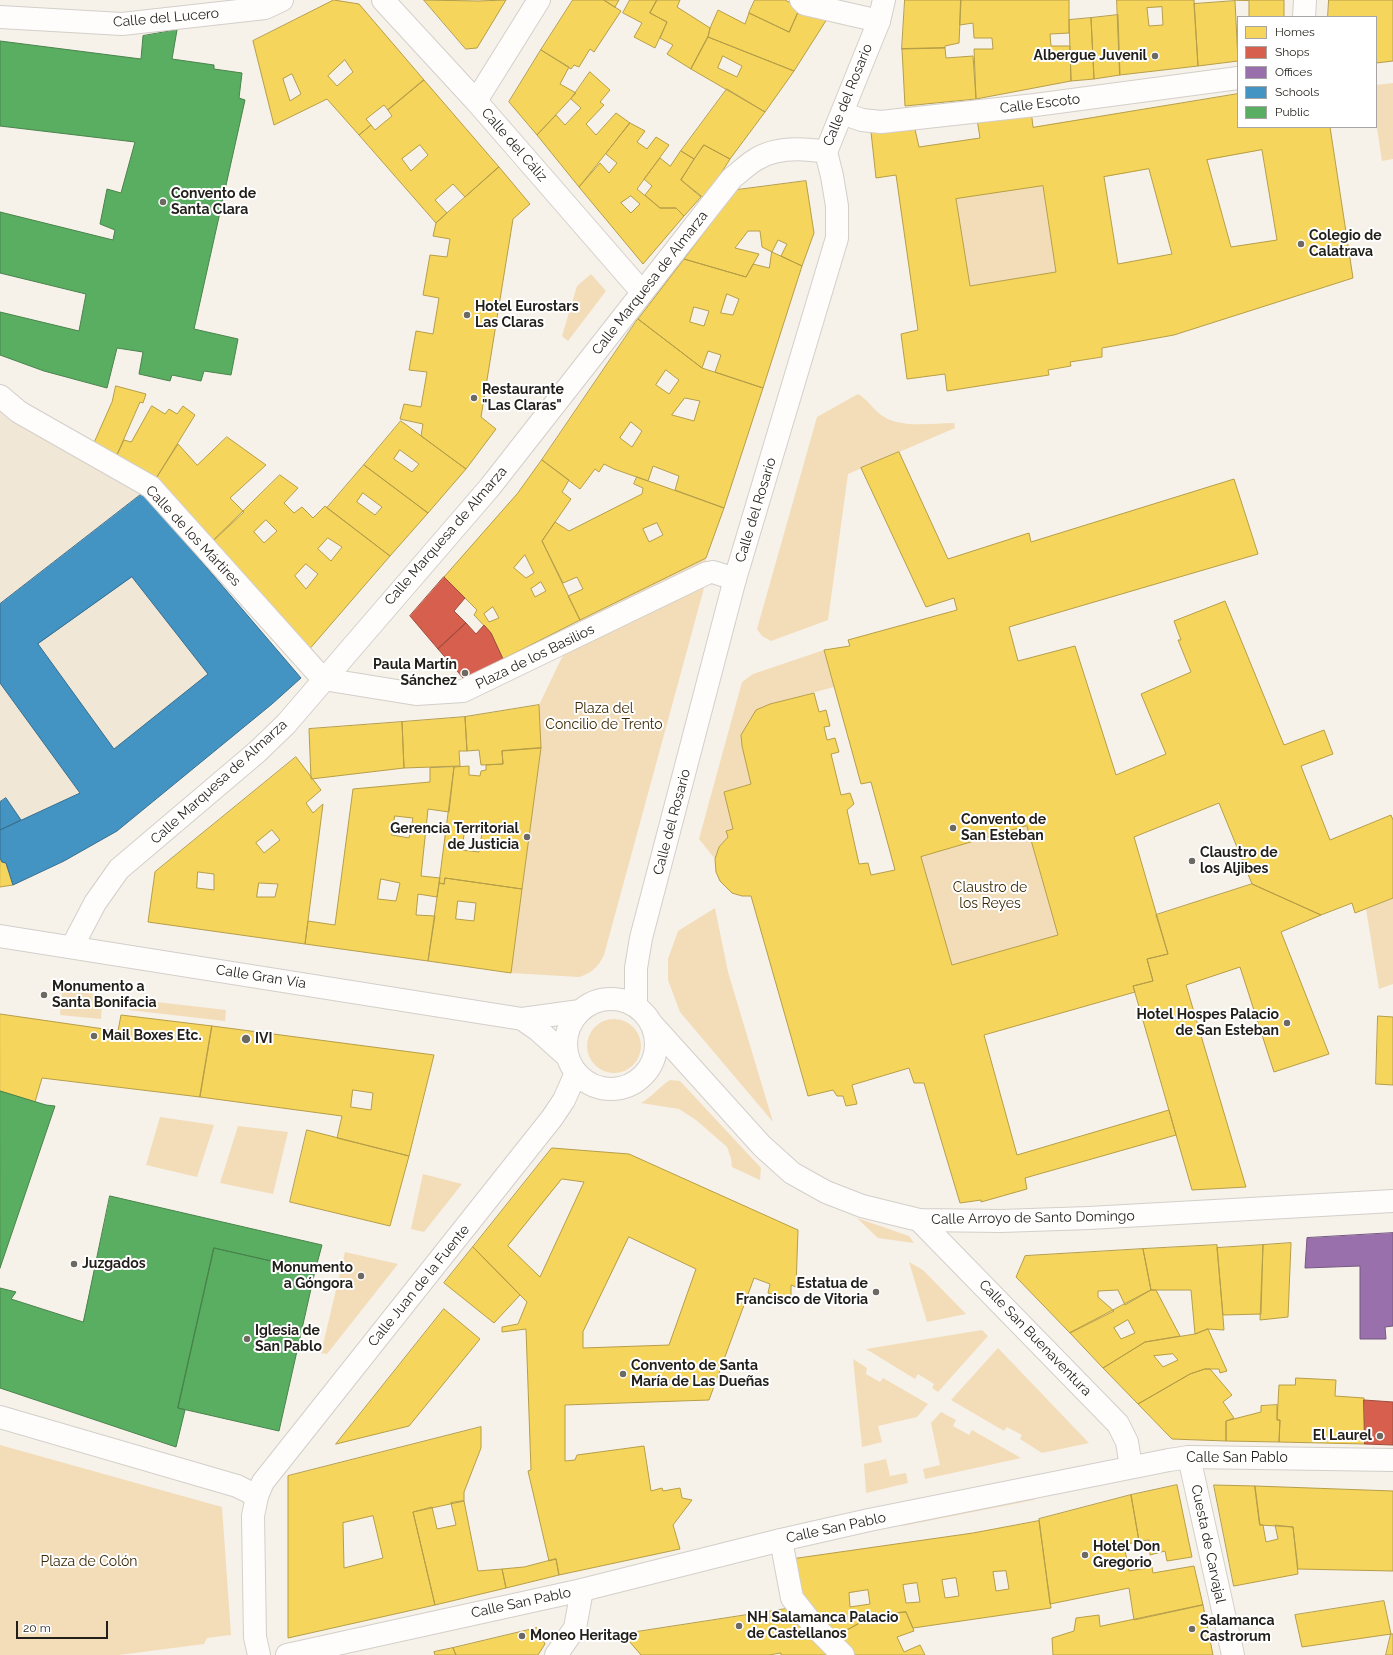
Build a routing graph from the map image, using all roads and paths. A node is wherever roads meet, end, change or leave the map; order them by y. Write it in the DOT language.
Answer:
graph roads {
  1 [pos="282,0"];
  2 [pos="383,0"];
  3 [pos="539,0"];
  4 [pos="1305,0"];
  5 [pos="803,2"];
  6 [pos="881,10"];
  7 [pos="1304,16"];
  8 [pos="0,17"];
  9 [pos="1237,78"];
  10 [pos="476,101"];
  11 [pos="842,113"];
  12 [pos="826,152"];
  13 [pos="642,292"];
  14 [pos="0,396"];
  15 [pos="735,579"];
  16 [pos="323,679"];
  17 [pos="0,936"];
  18 [pos="72,947"];
  19 [pos="636,1006"];
  20 [pos="580,1011"];
  21 [pos="522,1019"];
  22 [pos="651,1023"];
  23 [pos="572,1065"];
  24 [pos="1393,1201"];
  25 [pos="919,1220"];
  26 [pos="0,1418"];
  27 [pos="1189,1457"];
  28 [pos="1393,1460"];
  29 [pos="1131,1467"];
  30 [pos="257,1496"];
  31 [pos="781,1540"];
  32 [pos="582,1590"];
  33 [pos="259,1655"];
  34 [pos="287,1655"];
  35 [pos="556,1655"];
  36 [pos="843,1655"];
  37 [pos="1233,1655"];
  1 -- 8 [label="street, Calle del Lucero"];
  2 -- 10 [label="street, Calle del Cáliz"];
  3 -- 10 [label="street"];
  4 -- 7 [label="street"];
  5 -- 6 [label="street, Calle del Rosario"];
  6 -- 11 [label="street, Calle del Rosario"];
  9 -- 11 [label="street, Calle Escoto"];
  10 -- 13 [label="street, Calle del Cáliz"];
  11 -- 12 [label="street, Calle del Rosario"];
  12 -- 13 [label="street, Calle Marquesa de Almarza"];
  12 -- 15 [label="street, Calle del Rosario"];
  13 -- 16 [label="street, Calle Marquesa de Almarza"];
  14 -- 16 [label="street, Calle de los Mártires"];
  15 -- 16 [label="street, Plaza de los Basilios"];
  15 -- 19 [label="street, Calle del Rosario"];
  16 -- 18 [label="street, Calle Marquesa de Almarza"];
  17 -- 18 [label="street, Calle Gran Vía"];
  18 -- 21 [label="street, Calle Gran Vía"];
  19 -- 20 [label="street"];
  19 -- 22 [label="street"];
  20 -- 21 [label="street, Calle Gran Vía"];
  20 -- 23 [label="street"];
  21 -- 23 [label="street, Calle Gran Vía"];
  22 -- 23 [label="street"];
  22 -- 25 [label="street, Calle Arroyo de Santo Domingo"];
  23 -- 30 [label="street, Calle Juan de la Fuente"];
  24 -- 25 [label="street, Calle Arroyo de Santo Domingo"];
  25 -- 29 [label="street, Calle San Buenaventura"];
  26 -- 30 [label="street"];
  27 -- 28 [label="street, Calle San Pablo"];
  27 -- 29 [label="street, Calle San Pablo"];
  27 -- 37 [label="street, Cuesta de Carvajal"];
  29 -- 31 [label="street, Calle San Pablo"];
  30 -- 33 [label="street"];
  31 -- 32 [label="street, Calle San Pablo"];
  31 -- 36 [label="street"];
  32 -- 34 [label="street, Calle San Pablo"];
  32 -- 35 [label="street"];
}
